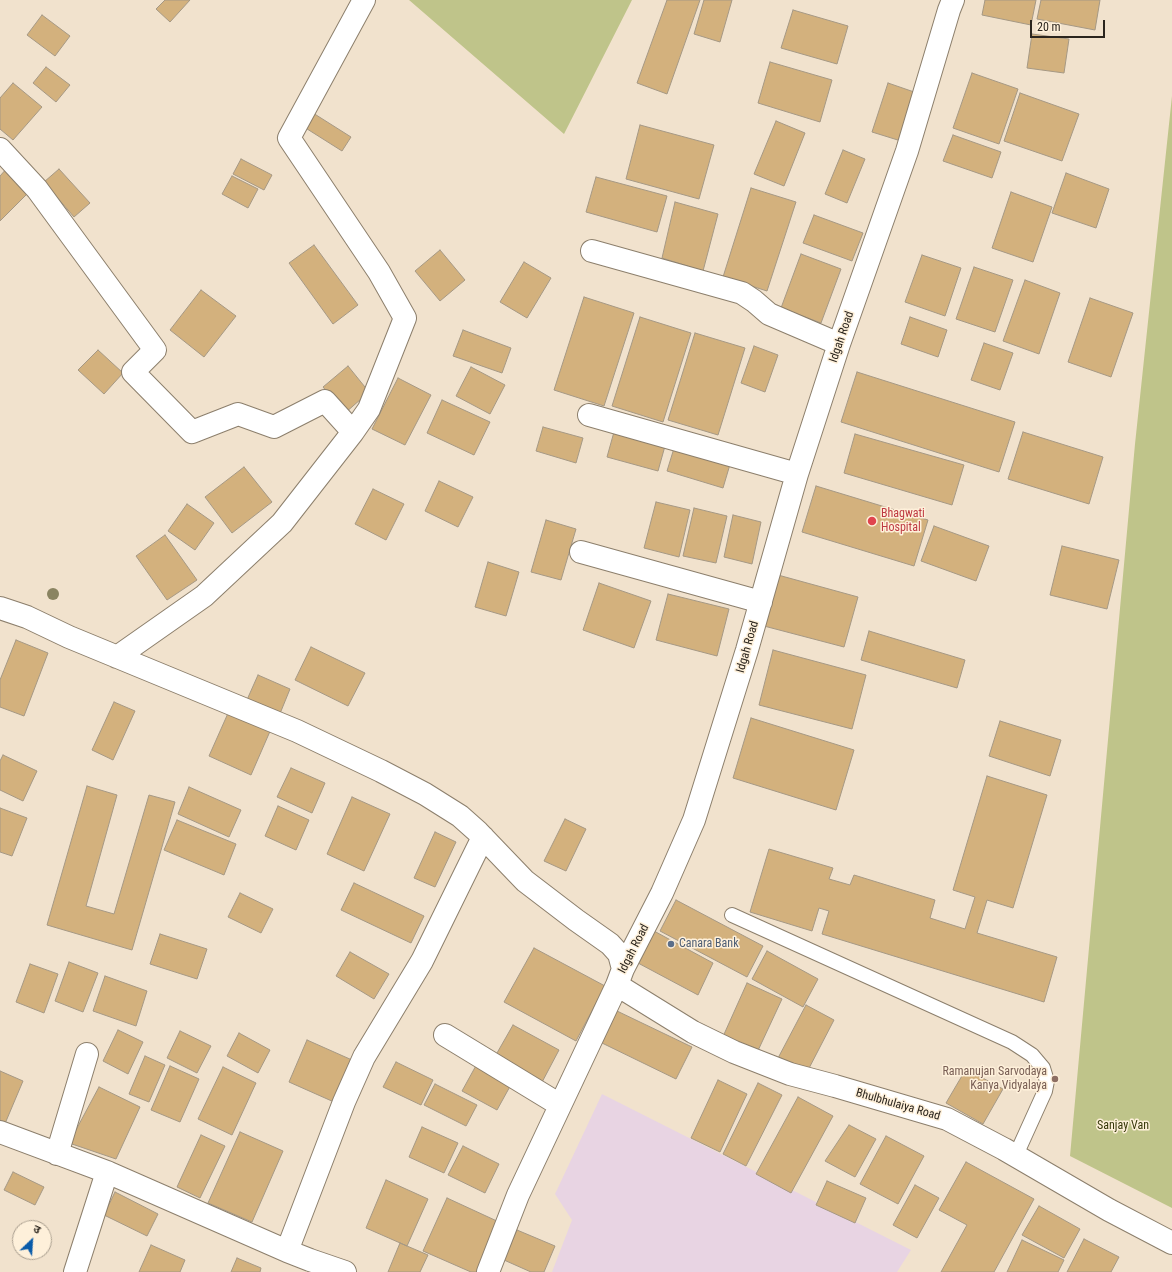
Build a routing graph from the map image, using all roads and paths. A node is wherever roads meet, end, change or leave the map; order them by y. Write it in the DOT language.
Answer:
graph roads {
  1 [pos="364,0"];
  2 [pos="953,0"];
  3 [pos="0,149"];
  4 [pos="592,251"];
  5 [pos="840,344"];
  6 [pos="589,415"];
  7 [pos="353,432"];
  8 [pos="797,474"];
  9 [pos="581,552"];
  10 [pos="761,602"];
  11 [pos="0,608"];
  12 [pos="117,657"];
  13 [pos="483,837"];
  14 [pos="732,915"];
  15 [pos="620,977"];
  16 [pos="445,1036"];
  17 [pos="87,1054"];
  18 [pos="560,1105"];
  19 [pos="0,1132"];
  20 [pos="57,1154"];
  21 [pos="1016,1155"];
  22 [pos="107,1172"];
  23 [pos="1172,1243"];
  24 [pos="287,1251"];
  25 [pos="75,1272"];
  26 [pos="345,1272"];
  27 [pos="488,1272"];
  1 -- 7 [label="street"];
  2 -- 5 [label="street, Idgah Road"];
  3 -- 7 [label="street"];
  4 -- 5 [label="street"];
  5 -- 8 [label="street, Idgah Road"];
  6 -- 8 [label="street"];
  7 -- 12 [label="street"];
  8 -- 10 [label="street, Idgah Road"];
  9 -- 10 [label="street"];
  10 -- 15 [label="street, Idgah Road"];
  11 -- 12 [label="street"];
  12 -- 13 [label="street"];
  13 -- 15 [label="street"];
  13 -- 24 [label="street"];
  14 -- 21 [label="lane"];
  15 -- 18 [label="street, Idgah Road"];
  15 -- 21 [label="street, Bhulbhulaiya Road"];
  16 -- 18 [label="street"];
  17 -- 20 [label="street"];
  18 -- 27 [label="street, Idgah Road"];
  19 -- 20 [label="street"];
  20 -- 22 [label="street"];
  21 -- 23 [label="street, Bhulbhulaiya Road"];
  22 -- 24 [label="street"];
  22 -- 25 [label="street"];
  24 -- 26 [label="street"];
}
